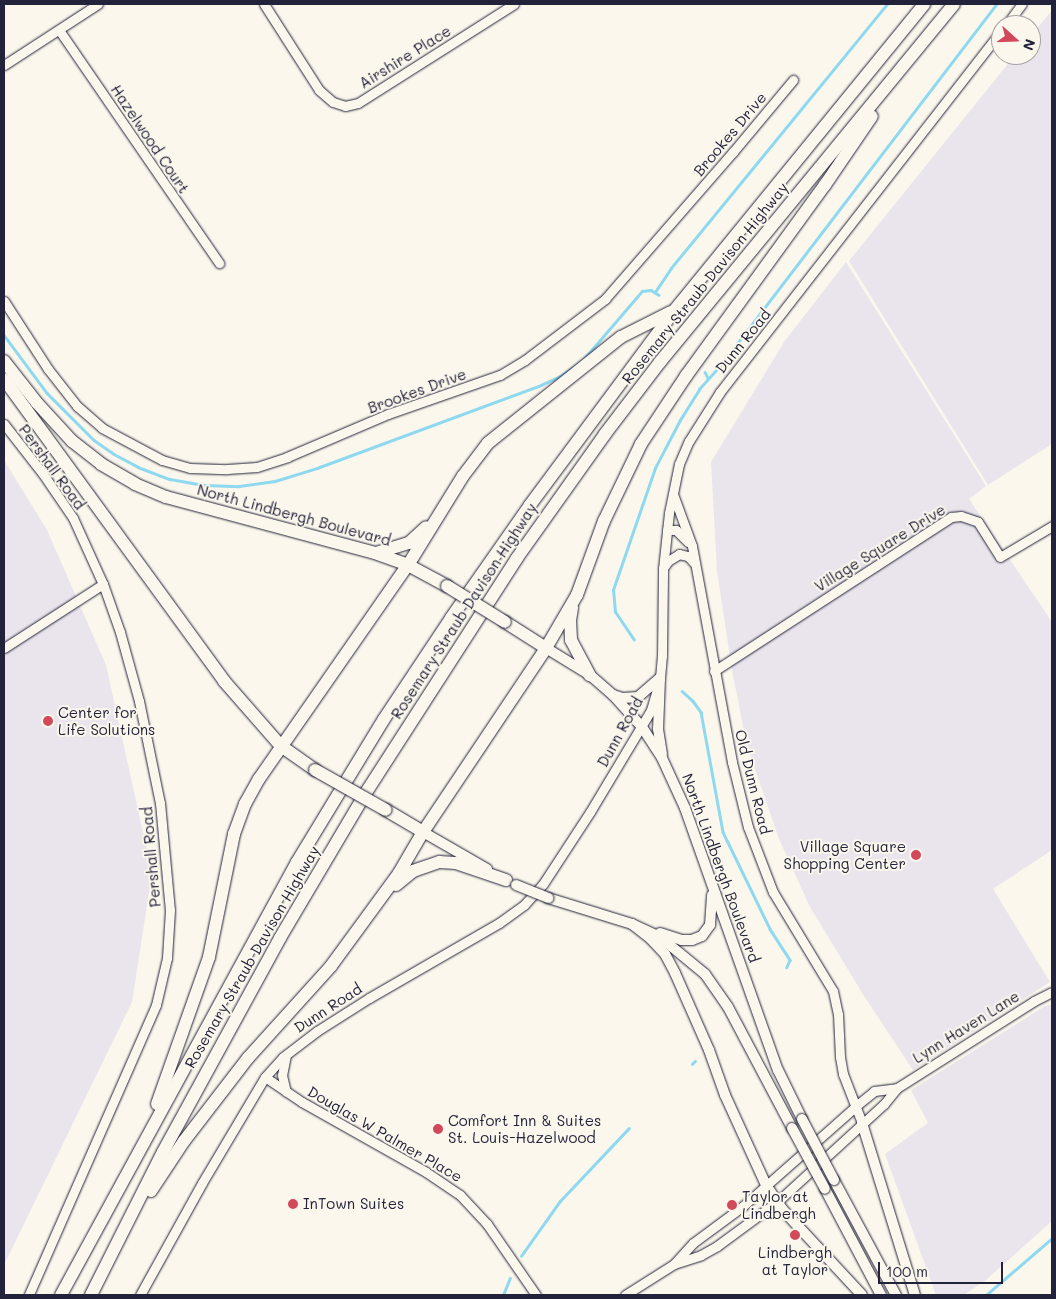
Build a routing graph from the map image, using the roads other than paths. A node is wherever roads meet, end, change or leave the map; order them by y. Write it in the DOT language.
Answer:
graph roads {
  1 [pos="98,4"];
  2 [pos="264,4"];
  3 [pos="514,4"];
  4 [pos="924,4"];
  5 [pos="954,4"];
  6 [pos="1022,4"];
  7 [pos="1014,15"];
  8 [pos="59,30"];
  9 [pos="991,44"];
  10 [pos="915,53"];
  11 [pos="4,65"];
  12 [pos="793,80"];
  13 [pos="218,263"];
  14 [pos="4,301"];
  15 [pos="674,311"];
  16 [pos="4,361"];
  17 [pos="4,379"];
  18 [pos="4,424"];
  19 [pos="673,492"];
  20 [pos="443,508"];
  21 [pos="1052,526"];
  22 [pos="667,530"];
  23 [pos="692,546"];
  24 [pos="375,553"];
  25 [pos="694,564"];
  26 [pos="408,565"];
  27 [pos="663,569"];
  28 [pos="103,584"];
  29 [pos="574,600"];
  30 [pos="562,620"];
  31 [pos="4,648"];
  32 [pos="546,648"];
  33 [pos="714,671"];
  34 [pos="590,675"];
  35 [pos="660,678"];
  36 [pos="613,695"];
  37 [pos="642,727"];
  38 [pos="281,746"];
  39 [pos="662,758"];
  40 [pos="423,832"];
  41 [pos="511,883"];
  42 [pos="712,887"];
  43 [pos="363,923"];
  44 [pos="632,924"];
  45 [pos="1052,992"];
  46 [pos="286,1054"];
  47 [pos="265,1077"];
  48 [pos="897,1088"];
  49 [pos="286,1092"];
  50 [pos="856,1105"];
  51 [pos="862,1123"];
  52 [pos="142,1147"];
  53 [pos="766,1186"];
  54 [pos="776,1202"];
  55 [pos="124,1230"];
  56 [pos="674,1264"];
  57 [pos="30,1295"];
  58 [pos="61,1295"];
  59 [pos="91,1295"];
  60 [pos="140,1295"];
  61 [pos="536,1295"];
  62 [pos="625,1295"];
  63 [pos="862,1295"];
  64 [pos="881,1295"];
  65 [pos="896,1295"];
  66 [pos="914,1295"];
  1 -- 8 [label="street"];
  2 -- 3 [label="street, Airshire Place"];
  4 -- 15 [label="highway, Rosemary Straub Davison Highway"];
  5 -- 10 [label="highway, Rosemary Straub Davison Highway"];
  6 -- 7 [label="street"];
  8 -- 11 [label="street"];
  8 -- 13 [label="street, Hazelwood Court"];
  9 -- 19 [label="street, Dunn Road"];
  10 -- 29 [label="highway"];
  10 -- 55 [label="highway, Rosemary Straub Davison Highway"];
  12 -- 14 [label="street, Brookes Drive"];
  15 -- 20 [label="highway"];
  15 -- 52 [label="highway, Rosemary Straub Davison Highway"];
  16 -- 24 [label="highway, North Lindbergh Boulevard"];
  17 -- 38 [label="highway"];
  18 -- 28 [label="street, Pershall Road"];
  19 -- 22 [label="street, Dunn Road"];
  19 -- 23 [label="street, Old Dunn Road"];
  20 -- 24 [label="highway"];
  20 -- 26 [label="highway"];
  21 -- 33 [label="street, Village Square Drive"];
  22 -- 23 [label="street"];
  22 -- 27 [label="street, Dunn Road"];
  23 -- 25 [label="street, Old Dunn Road"];
  24 -- 26 [label="highway, North Lindbergh Boulevard"];
  25 -- 27 [label="street"];
  25 -- 33 [label="street, Old Dunn Road"];
  26 -- 32 [label="highway, North Lindbergh Boulevard, bridge"];
  26 -- 38 [label="highway"];
  27 -- 35 [label="street, Dunn Road"];
  28 -- 31 [label="street"];
  28 -- 57 [label="street, Pershall Road"];
  29 -- 30 [label="highway"];
  29 -- 34 [label="highway"];
  30 -- 32 [label="highway"];
  30 -- 34 [label="highway"];
  32 -- 34 [label="main road, North Lindbergh Boulevard"];
  32 -- 40 [label="highway"];
  33 -- 50 [label="street, Old Dunn Road"];
  34 -- 36 [label="main road, North Lindbergh Boulevard"];
  35 -- 36 [label="main road"];
  35 -- 37 [label="street, Dunn Road"];
  35 -- 39 [label="main road"];
  36 -- 37 [label="main road, North Lindbergh Boulevard"];
  37 -- 39 [label="main road, North Lindbergh Boulevard"];
  37 -- 46 [label="street, Dunn Road"];
  38 -- 40 [label="highway, bridge"];
  38 -- 52 [label="highway"];
  39 -- 42 [label="main road, North Lindbergh Boulevard"];
  40 -- 41 [label="main road"];
  40 -- 43 [label="highway"];
  41 -- 43 [label="highway"];
  41 -- 44 [label="main road, bridge"];
  42 -- 44 [label="main road"];
  42 -- 65 [label="main road, North Lindbergh Boulevard, bridge"];
  43 -- 55 [label="highway"];
  44 -- 53 [label="main road"];
  44 -- 64 [label="main road, bridge"];
  45 -- 48 [label="street, Lynn Haven Lane"];
  46 -- 47 [label="street, Dunn Road"];
  46 -- 49 [label="street"];
  47 -- 49 [label="street, Douglas W Palmer Place"];
  47 -- 60 [label="street, Dunn Road"];
  48 -- 50 [label="street, Lynn Haven Lane"];
  48 -- 51 [label="street, Lynn Haven Lane"];
  49 -- 61 [label="street, Douglas W Palmer Place"];
  50 -- 51 [label="street, Old Dunn Road"];
  50 -- 53 [label="street, Lynn Haven Lane"];
  51 -- 54 [label="street, Lynn Haven Lane"];
  51 -- 66 [label="main road"];
  52 -- 58 [label="highway, Rosemary Straub Davison Highway"];
  53 -- 54 [label="main road"];
  53 -- 56 [label="street, Lynn Haven Lane"];
  54 -- 56 [label="street, Lynn Haven Lane"];
  54 -- 63 [label="main road"];
  55 -- 59 [label="highway, Rosemary Straub Davison Highway"];
  56 -- 62 [label="street"];
}
